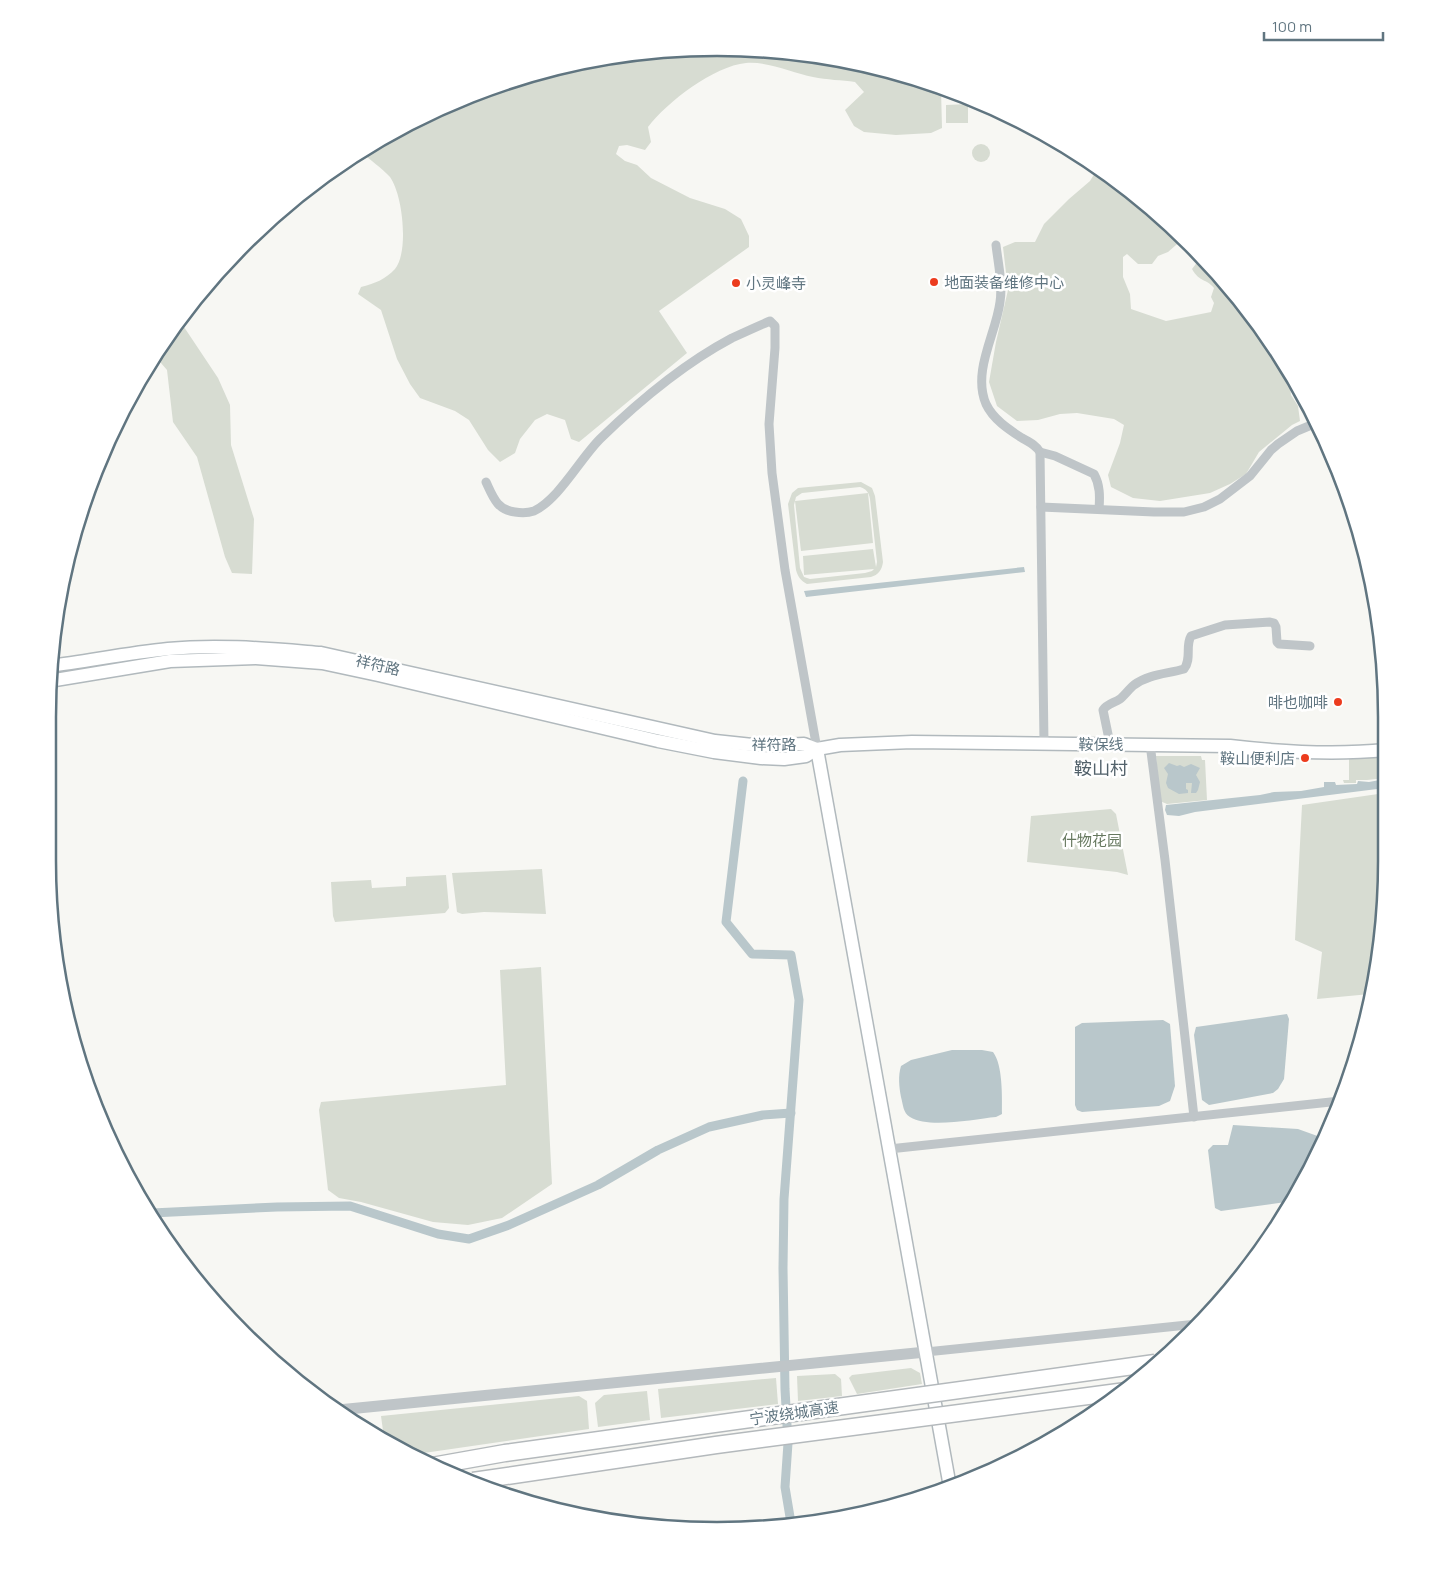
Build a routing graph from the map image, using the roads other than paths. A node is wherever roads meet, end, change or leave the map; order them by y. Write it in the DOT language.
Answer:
graph roads {
  1 [pos="996,245"];
  2 [pos="1309,426"];
  3 [pos="1040,452"];
  4 [pos="486,482"];
  5 [pos="1041,507"];
  6 [pos="1099,509"];
  7 [pos="1310,646"];
  8 [pos="59,665"];
  9 [pos="58,679"];
  10 [pos="1044,743"];
  11 [pos="1110,744"];
  12 [pos="1150,744"];
  13 [pos="817,749"];
  14 [pos="1378,750"];
  15 [pos="1332,1102"];
  16 [pos="1194,1116"];
  17 [pos="889,1149"];
  18 [pos="1187,1325"];
  19 [pos="926,1352"];
  20 [pos="1145,1365"];
  21 [pos="1109,1392"];
  22 [pos="349,1409"];
  23 [pos="447,1463"];
  24 [pos="485,1479"];
  25 [pos="949,1479"];
  1 -- 3 [label="street"];
  2 -- 6 [label="street"];
  3 -- 5 [label="street"];
  3 -- 6 [label="street"];
  4 -- 13 [label="street"];
  5 -- 6 [label="street"];
  5 -- 10 [label="street"];
  7 -- 11 [label="street"];
  8 -- 13 [label="main road, 祥符路"];
  9 -- 13 [label="main road, 祥符路"];
  10 -- 11 [label="main road, 鞍保线"];
  10 -- 13 [label="main road, 鞍保线"];
  11 -- 12 [label="main road, 鞍保线"];
  12 -- 14 [label="main road, 鞍保线"];
  12 -- 16 [label="street"];
  13 -- 17 [label="main road"];
  15 -- 16 [label="street"];
  16 -- 17 [label="street"];
  17 -- 19 [label="main road"];
  18 -- 19 [label="street"];
  19 -- 22 [label="street"];
  19 -- 25 [label="main road"];
  20 -- 23 [label="highway, 宁波绕城高速, bridge"];
  21 -- 24 [label="highway, 宁波绕城高速, bridge"];
}
